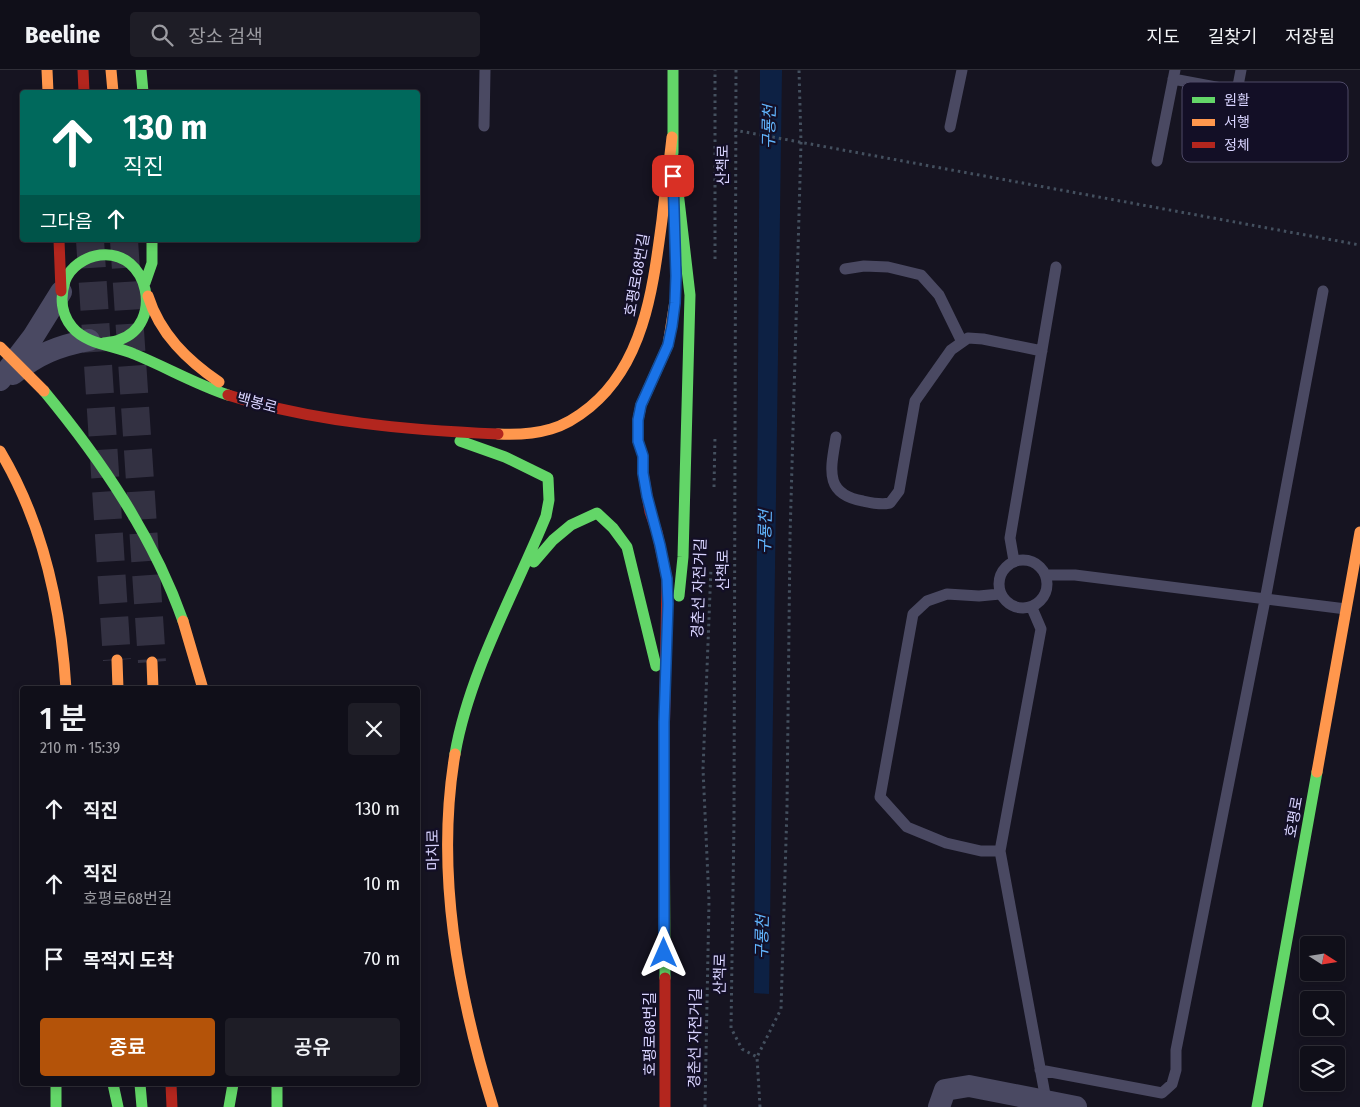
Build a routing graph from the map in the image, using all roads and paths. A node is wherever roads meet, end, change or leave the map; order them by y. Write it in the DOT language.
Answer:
graph roads {
  1 [pos="47,70"];
  2 [pos="83,70"];
  3 [pos="111,70"];
  4 [pos="141,70"];
  5 [pos="485,70"];
  6 [pos="673,70"];
  7 [pos="715,70"];
  8 [pos="736,70"];
  9 [pos="799,70"];
  10 [pos="962,70"];
  11 [pos="1174,74"];
  12 [pos="1204,82"];
  13 [pos="48,90"];
  14 [pos="84,90"];
  15 [pos="113,90"];
  16 [pos="143,90"];
  17 [pos="484,126"];
  18 [pos="950,127"];
  19 [pos="734,130"];
  20 [pos="672,137"];
  21 [pos="801,142"];
  22 [pos="1157,161"];
  23 [pos="59,242"];
  24 [pos="152,242"];
  25 [pos="1360,246"];
  26 [pos="715,265"];
  27 [pos="675,266"];
  28 [pos="1056,267"];
  29 [pos="845,270"];
  30 [pos="145,283"];
  31 [pos="1323,291"];
  32 [pos="61,292"];
  33 [pos="675,294"];
  34 [pos="148,296"];
  35 [pos="96,341"];
  36 [pos="962,342"];
  37 [pos="0,347"];
  38 [pos="1042,351"];
  39 [pos="0,382"];
  40 [pos="245,400"];
  41 [pos="600,414"];
  42 [pos="569,422"];
  43 [pos="629,428"];
  44 [pos="420,430"];
  45 [pos="715,432"];
  46 [pos="836,437"];
  47 [pos="552,439"];
  48 [pos="1,453"];
  49 [pos="546,462"];
  50 [pos="548,478"];
  51 [pos="714,491"];
  52 [pos="632,494"];
  53 [pos="561,498"];
  54 [pos="613,509"];
  55 [pos="581,511"];
  56 [pos="597,513"];
  57 [pos="1360,532"];
  58 [pos="711,560"];
  59 [pos="1014,561"];
  60 [pos="1046,576"];
  61 [pos="1000,594"];
  62 [pos="510,598"];
  63 [pos="1265,600"];
  64 [pos="1032,608"];
  65 [pos="1346,609"];
  66 [pos="116,660"];
  67 [pos="152,662"];
  68 [pos="66,686"];
  69 [pos="118,686"];
  70 [pos="153,686"];
  71 [pos="202,686"];
  72 [pos="664,722"];
  73 [pos="1000,851"];
  74 [pos="757,1057"];
  75 [pos="1040,1070"];
  76 [pos="56,1086"];
  77 [pos="113,1086"];
  78 [pos="140,1086"];
  79 [pos="171,1086"];
  80 [pos="233,1086"];
  81 [pos="277,1086"];
  82 [pos="1046,1100"];
  83 [pos="56,1107"];
  84 [pos="118,1107"];
  85 [pos="142,1107"];
  86 [pos="172,1107"];
  87 [pos="229,1107"];
  88 [pos="277,1107"];
  89 [pos="493,1107"];
  90 [pos="665,1107"];
  91 [pos="705,1107"];
  92 [pos="760,1107"];
  93 [pos="939,1107"];
  94 [pos="1076,1107"];
  95 [pos="1258,1107"];
  1 -- 13 [label="main road"];
  2 -- 14 [label="main road"];
  3 -- 15 [label="main road"];
  4 -- 16 [label="main road"];
  5 -- 17 [label="lane"];
  6 -- 20 [label="main road, 호평로68번길"];
  7 -- 26 [label="path"];
  8 -- 19 [label="path, 산책로"];
  9 -- 21 [label="path"];
  10 -- 18 [label="lane"];
  11 -- 12 [label="lane"];
  11 -- 22 [label="lane"];
  19 -- 21 [label="path"];
  19 -- 74 [label="path, 산책로"];
  20 -- 27 [label="main road, 호평로68번길"];
  20 -- 42 [label="main road, 호평로68번길"];
  20 -- 72 [label="main road"];
  21 -- 25 [label="path"];
  21 -- 74 [label="path"];
  23 -- 32 [label="main road"];
  24 -- 30 [label="main road"];
  28 -- 38 [label="lane"];
  29 -- 36 [label="lane"];
  30 -- 32 [label="main road"];
  30 -- 34 [label="main road"];
  31 -- 63 [label="lane"];
  32 -- 35 [label="main road"];
  32 -- 39 [label="street"];
  33 -- 43 [label="main road"];
  34 -- 35 [label="main road"];
  34 -- 40 [label="main road"];
  35 -- 39 [label="street"];
  35 -- 40 [label="main road, 백봉로"];
  36 -- 38 [label="lane"];
  36 -- 46 [label="lane"];
  37 -- 71 [label="main road, bridge"];
  38 -- 59 [label="lane"];
  40 -- 44 [label="main road, 백봉로"];
  41 -- 42 [label="main road"];
  42 -- 44 [label="main road"];
  42 -- 47 [label="main road"];
  44 -- 50 [label="main road"];
  45 -- 51 [label="path"];
  48 -- 68 [label="main road"];
  49 -- 50 [label="main road, 마치로"];
  50 -- 53 [label="main road"];
  50 -- 62 [label="main road, 마치로"];
  52 -- 72 [label="main road, 호평로68번길"];
  54 -- 56 [label="main road"];
  55 -- 56 [label="main road"];
  56 -- 62 [label="main road, 마치로"];
  56 -- 72 [label="main road, 호평로68번길"];
  57 -- 65 [label="main road, 호평로"];
  58 -- 91 [label="path, 경춘선 자전거길"];
  59 -- 60 [label="lane"];
  59 -- 61 [label="lane"];
  60 -- 63 [label="lane"];
  60 -- 64 [label="lane"];
  61 -- 64 [label="lane"];
  61 -- 73 [label="lane"];
  62 -- 89 [label="main road, 마치로"];
  63 -- 65 [label="lane"];
  63 -- 75 [label="lane"];
  64 -- 73 [label="lane"];
  65 -- 95 [label="main road, 호평로"];
  66 -- 69 [label="main road"];
  67 -- 70 [label="main road"];
  72 -- 90 [label="main road, 호평로68번길"];
  73 -- 75 [label="lane"];
  74 -- 92 [label="path"];
  75 -- 82 [label="lane"];
  76 -- 83 [label="main road"];
  77 -- 84 [label="main road"];
  78 -- 85 [label="main road"];
  79 -- 86 [label="main road"];
  80 -- 87 [label="main road"];
  81 -- 88 [label="main road"];
  82 -- 93 [label="street"];
  82 -- 94 [label="street"];
}
